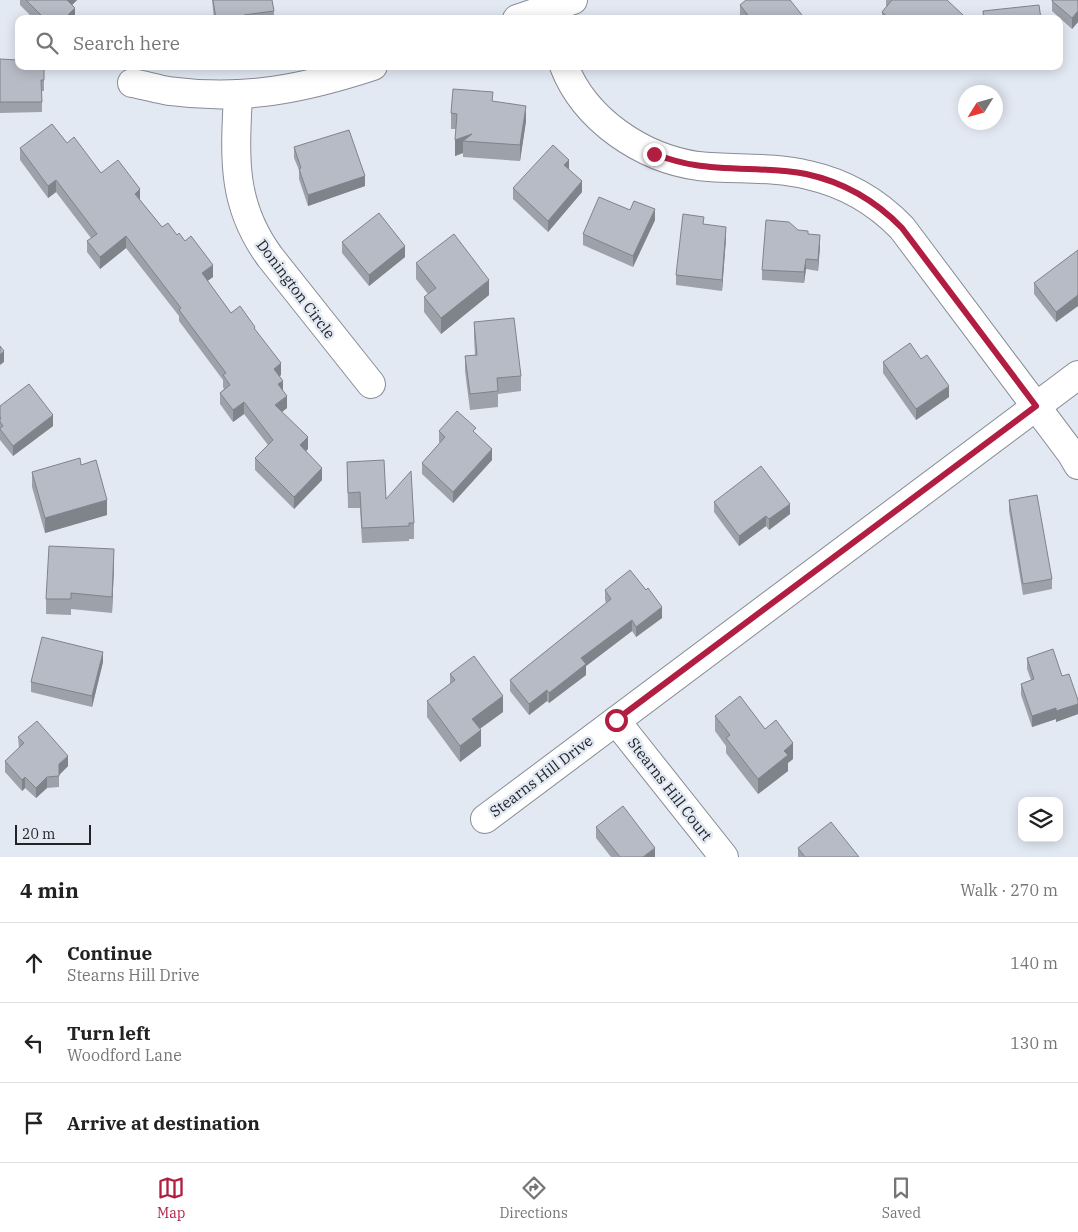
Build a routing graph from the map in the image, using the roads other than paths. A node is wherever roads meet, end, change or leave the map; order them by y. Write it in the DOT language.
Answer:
graph roads {
  1 [pos="573,0"];
  2 [pos="544,10"];
  3 [pos="529,15"];
  4 [pos="361,70"];
  5 [pos="566,70"];
  6 [pos="132,83"];
  7 [pos="238,94"];
  8 [pos="1078,375"];
  9 [pos="371,384"];
  10 [pos="1036,406"];
  11 [pos="1078,465"];
  12 [pos="616,720"];
  13 [pos="485,819"];
  14 [pos="724,857"];
  1 -- 2 [label="street"];
  2 -- 3 [label="street"];
  4 -- 7 [label="street"];
  5 -- 10 [label="street"];
  6 -- 7 [label="street"];
  7 -- 9 [label="street, Donington Circle"];
  8 -- 10 [label="street, Stearns Hill Drive"];
  10 -- 11 [label="street"];
  10 -- 12 [label="street, Stearns Hill Drive"];
  12 -- 13 [label="street, Stearns Hill Drive"];
  12 -- 14 [label="street, Stearns Hill Court"];
}
